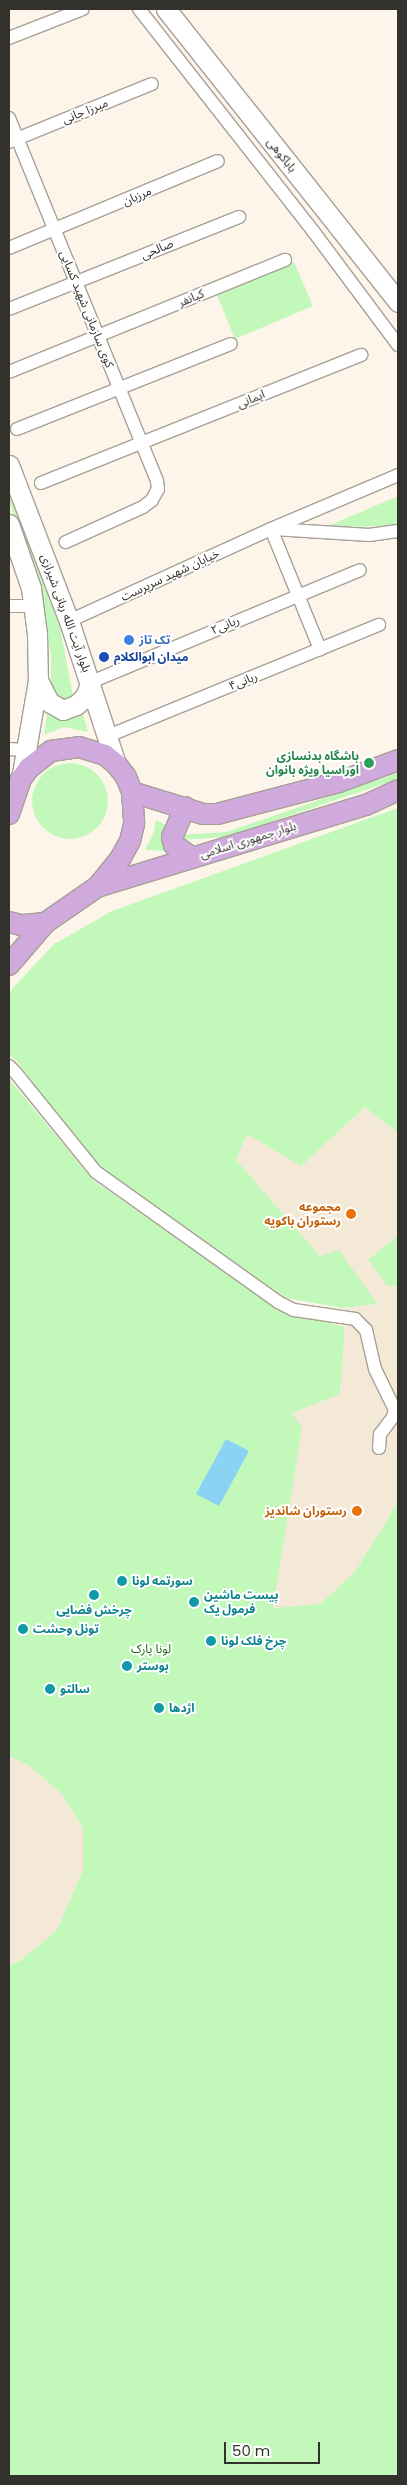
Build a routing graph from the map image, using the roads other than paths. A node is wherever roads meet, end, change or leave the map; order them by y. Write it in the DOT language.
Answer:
graph roads {
  1 [pos="83,9"];
  2 [pos="139,9"];
  3 [pos="166,9"];
  4 [pos="9,38"];
  5 [pos="152,84"];
  6 [pos="9,118"];
  7 [pos="13,140"];
  8 [pos="218,161"];
  9 [pos="239,217"];
  10 [pos="55,230"];
  11 [pos="9,248"];
  12 [pos="285,260"];
  13 [pos="76,282"];
  14 [pos="398,302"];
  15 [pos="9,309"];
  16 [pos="98,337"];
  17 [pos="232,344"];
  18 [pos="398,345"];
  19 [pos="361,355"];
  20 [pos="9,372"];
  21 [pos="120,390"];
  22 [pos="17,429"];
  23 [pos="142,443"];
  24 [pos="9,465"];
  25 [pos="398,474"];
  26 [pos="40,483"];
  27 [pos="9,524"];
  28 [pos="271,529"];
  29 [pos="398,532"];
  30 [pos="66,542"];
  31 [pos="360,570"];
  32 [pos="298,594"];
  33 [pos="9,606"];
  34 [pos="34,606"];
  35 [pos="69,621"];
  36 [pos="379,625"];
  37 [pos="320,649"];
  38 [pos="38,680"];
  39 [pos="91,682"];
  40 [pos="108,736"];
  41 [pos="17,749"];
  42 [pos="398,760"];
  43 [pos="116,764"];
  44 [pos="21,779"];
  45 [pos="398,790"];
  46 [pos="132,792"];
  47 [pos="185,807"];
  48 [pos="9,814"];
  49 [pos="191,857"];
  50 [pos="97,887"];
  51 [pos="9,922"];
  52 [pos="44,923"];
  53 [pos="9,965"];
  54 [pos="9,1066"];
  55 [pos="379,1448"];
  1 -- 4 [label="street"];
  2 -- 18 [label="street"];
  3 -- 14 [label="main road, باباکوهی"];
  5 -- 7 [label="street, میرزا جانی"];
  6 -- 7 [label="street, کوی سازمانی شهید کسایی"];
  7 -- 10 [label="street, کوی سازمانی شهید کسایی"];
  8 -- 10 [label="street, مرزبان"];
  9 -- 13 [label="street, صالحی"];
  10 -- 11 [label="street, مرزبان"];
  10 -- 13 [label="street, کوی سازمانی شهید کسایی"];
  12 -- 16 [label="street, کیانفر"];
  13 -- 15 [label="street, صالحی"];
  13 -- 16 [label="street, کوی سازمانی شهید کسایی"];
  16 -- 20 [label="street, کیانفر"];
  16 -- 21 [label="street, کوی سازمانی شهید کسایی"];
  17 -- 21 [label="street"];
  19 -- 23 [label="street, ایمانی"];
  21 -- 22 [label="street"];
  21 -- 23 [label="street, کوی سازمانی شهید کسایی"];
  23 -- 26 [label="street, ایمانی"];
  23 -- 30 [label="street, کوی سازمانی شهید کسایی"];
  24 -- 35 [label="main road, بلوار آیت الله ربانی شیرازی"];
  25 -- 28 [label="street, خیابان شهید سرپرست"];
  27 -- 34 [label="main road, بلوار آیت الله ربانی شیرازی"];
  28 -- 29 [label="street, خیابان شهید سرپرست"];
  28 -- 32 [label="street"];
  28 -- 35 [label="street, خیابان شهید سرپرست"];
  31 -- 32 [label="street, ربانی۲"];
  32 -- 37 [label="street"];
  32 -- 39 [label="street, ربانی۲"];
  33 -- 34 [label="street"];
  34 -- 38 [label="main road, بلوار آیت الله ربانی شیرازی"];
  35 -- 39 [label="main road, بلوار آیت الله ربانی شیرازی"];
  36 -- 37 [label="street, ربانی۴"];
  37 -- 40 [label="street, ربانی۴"];
  38 -- 39 [label="main road"];
  38 -- 41 [label="main road, بلوار آیت الله ربانی شیرازی"];
  39 -- 40 [label="main road, بلوار آیت الله ربانی شیرازی"];
  40 -- 43 [label="main road, بلوار آیت الله ربانی شیرازی"];
  41 -- 44 [label="main road, بلوار آیت الله ربانی شیرازی"];
  42 -- 47 [label="main road"];
  43 -- 44 [label="main road"];
  43 -- 46 [label="main road"];
  44 -- 48 [label="main road"];
  45 -- 49 [label="main road, بلوار جمهوری اسلامی"];
  46 -- 47 [label="main road"];
  46 -- 50 [label="main road"];
  47 -- 49 [label="main road"];
  49 -- 50 [label="main road, بلوار جمهوری اسلامی"];
  50 -- 52 [label="main road"];
  51 -- 52 [label="main road"];
  52 -- 53 [label="main road"];
  54 -- 55 [label="street"];
}
